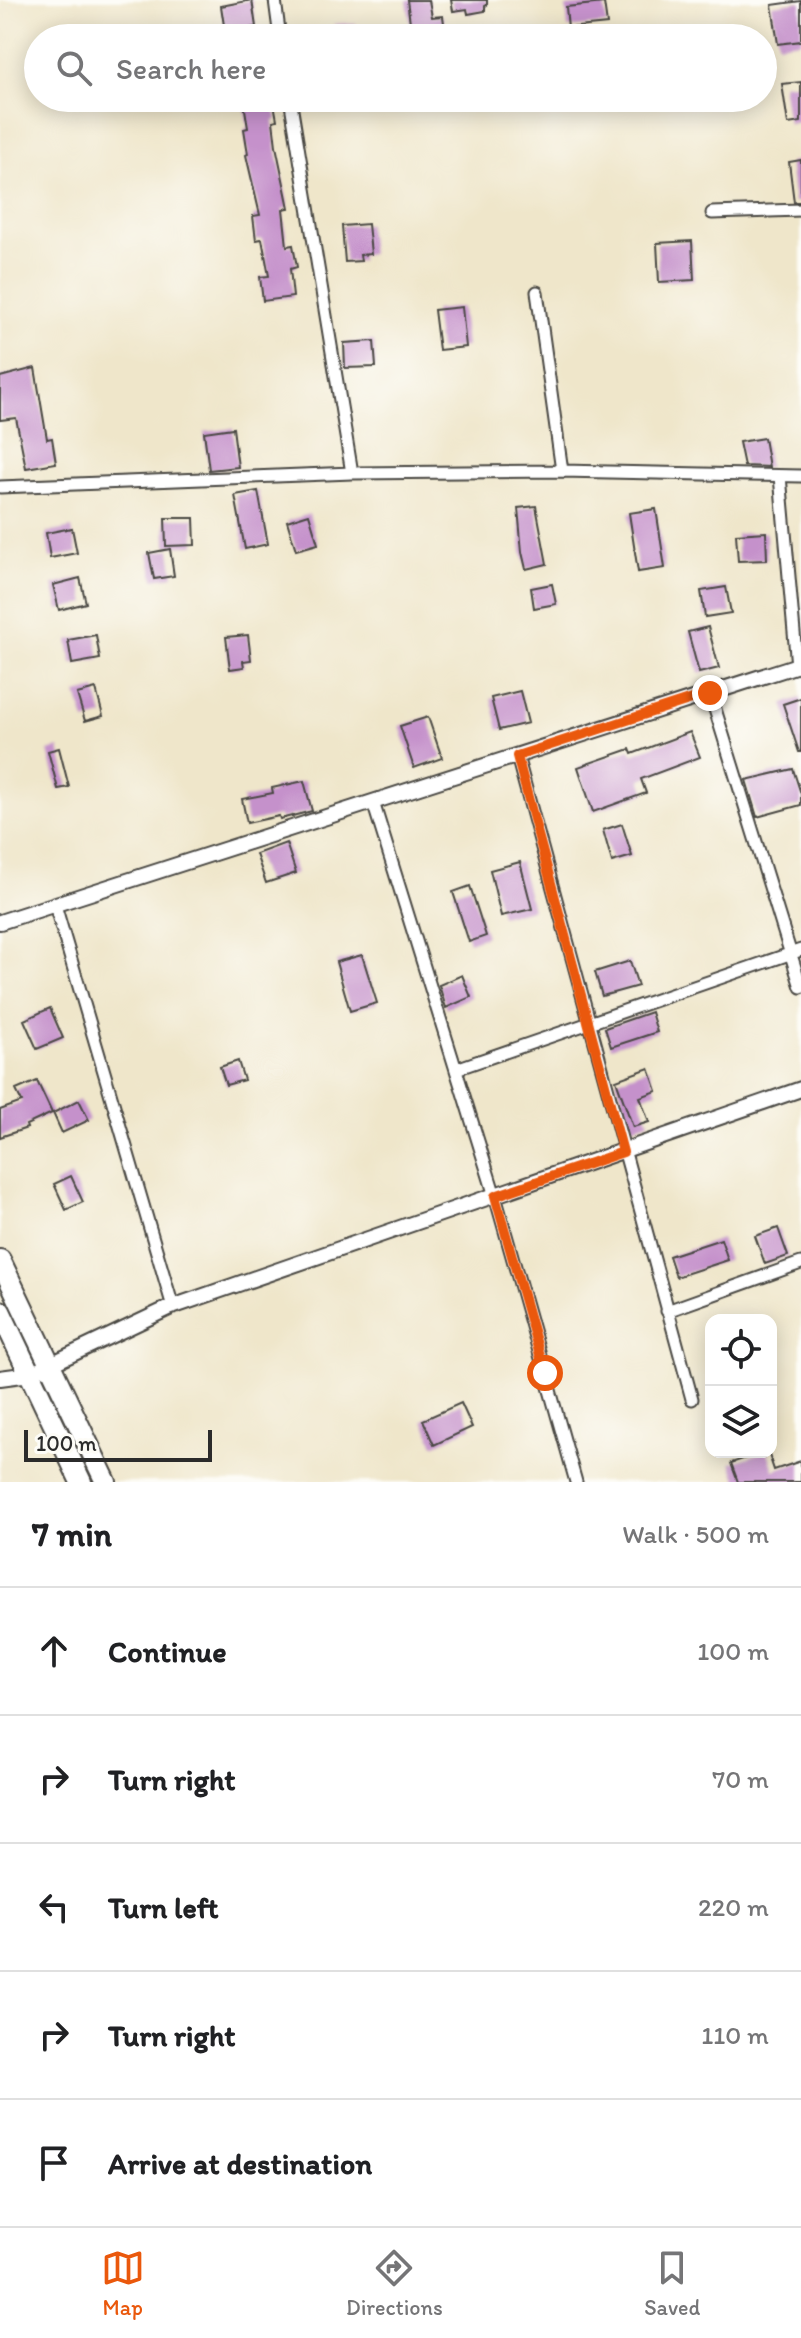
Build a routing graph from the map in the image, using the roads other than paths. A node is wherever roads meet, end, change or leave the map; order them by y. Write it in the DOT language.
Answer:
graph roads {
  1 [pos="275,0"];
  2 [pos="278,24"];
  3 [pos="292,112"];
  4 [pos="801,210"];
  5 [pos="712,213"];
  6 [pos="537,292"];
  7 [pos="562,471"];
  8 [pos="352,473"];
  9 [pos="780,476"];
  10 [pos="801,476"];
  11 [pos="0,487"];
  12 [pos="799,665"];
  13 [pos="710,693"];
  14 [pos="517,756"];
  15 [pos="373,802"];
  16 [pos="55,905"];
  17 [pos="0,922"];
  18 [pos="796,952"];
  19 [pos="801,987"];
  20 [pos="588,1023"];
  21 [pos="456,1069"];
  22 [pos="801,1089"];
  23 [pos="623,1152"];
  24 [pos="495,1196"];
  25 [pos="0,1260"];
  26 [pos="801,1263"];
  27 [pos="173,1307"];
  28 [pos="0,1311"];
  29 [pos="667,1311"];
  30 [pos="50,1364"];
  31 [pos="30,1374"];
  32 [pos="0,1378"];
  33 [pos="692,1399"];
  34 [pos="81,1482"];
  35 [pos="106,1482"];
  36 [pos="576,1482"];
  1 -- 2 [label="street"];
  3 -- 8 [label="street"];
  4 -- 5 [label="street"];
  6 -- 7 [label="street"];
  7 -- 8 [label="street"];
  7 -- 9 [label="street"];
  8 -- 11 [label="street"];
  9 -- 10 [label="street"];
  9 -- 12 [label="street"];
  12 -- 13 [label="street"];
  13 -- 14 [label="street"];
  13 -- 18 [label="street"];
  14 -- 15 [label="street"];
  14 -- 20 [label="street"];
  15 -- 16 [label="street"];
  15 -- 21 [label="street"];
  16 -- 17 [label="street"];
  16 -- 27 [label="street"];
  18 -- 19 [label="street"];
  18 -- 20 [label="street"];
  20 -- 21 [label="street"];
  20 -- 23 [label="street"];
  21 -- 24 [label="street"];
  22 -- 23 [label="street"];
  23 -- 24 [label="street"];
  23 -- 29 [label="street"];
  24 -- 27 [label="street"];
  24 -- 36 [label="street"];
  25 -- 30 [label="highway"];
  26 -- 29 [label="street"];
  27 -- 30 [label="street"];
  28 -- 31 [label="highway"];
  29 -- 33 [label="street"];
  30 -- 31 [label="street"];
  30 -- 35 [label="highway"];
  31 -- 32 [label="street"];
  31 -- 34 [label="highway"];
}
